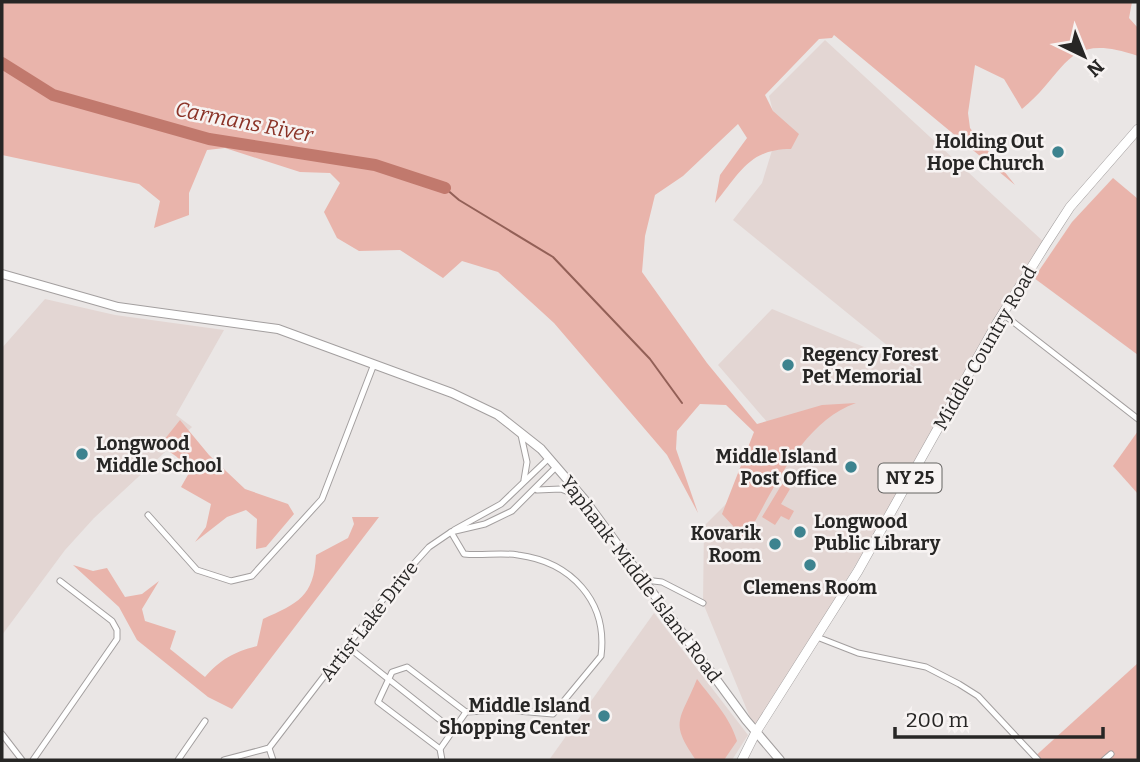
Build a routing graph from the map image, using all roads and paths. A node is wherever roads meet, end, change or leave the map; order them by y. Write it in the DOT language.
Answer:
graph roads {
  1 [pos="1138,129"];
  2 [pos="2,274"];
  3 [pos="1003,314"];
  4 [pos="374,364"];
  5 [pos="1138,419"];
  6 [pos="518,429"];
  7 [pos="549,458"];
  8 [pos="557,466"];
  9 [pos="523,482"];
  10 [pos="534,491"];
  11 [pos="584,499"];
  12 [pos="148,515"];
  13 [pos="451,532"];
  14 [pos="646,580"];
  15 [pos="60,581"];
  16 [pos="703,603"];
  17 [pos="817,637"];
  18 [pos="348,647"];
  19 [pos="387,679"];
  20 [pos="466,712"];
  21 [pos="205,721"];
  22 [pos="454,731"];
  23 [pos="756,732"];
  24 [pos="2,734"];
  25 [pos="269,748"];
  26 [pos="440,749"];
  27 [pos="1111,754"];
  28 [pos="22,760"];
  29 [pos="33,760"];
  30 [pos="177,760"];
  31 [pos="224,760"];
  32 [pos="273,760"];
  33 [pos="442,760"];
  34 [pos="742,760"];
  35 [pos="780,760"];
  36 [pos="1038,760"];
  37 [pos="1104,760"];
  1 -- 3 [label="main road, Middle Country Road / NY 25"];
  2 -- 4 [label="main road, Yaphank-Middle Island Road"];
  3 -- 5 [label="street"];
  3 -- 17 [label="main road, Middle Country Road / NY 25"];
  4 -- 6 [label="main road, Yaphank-Middle Island Road"];
  4 -- 12 [label="street"];
  6 -- 7 [label="main road, Yaphank-Middle Island Road"];
  6 -- 9 [label="street"];
  7 -- 8 [label="main road, Yaphank-Middle Island Road"];
  7 -- 9 [label="street"];
  8 -- 10 [label="street, Artist Lake Drive"];
  8 -- 11 [label="main road, Yaphank-Middle Island Road"];
  9 -- 13 [label="street"];
  10 -- 11 [label="street"];
  10 -- 13 [label="street, Artist Lake Drive"];
  11 -- 14 [label="main road, Yaphank-Middle Island Road"];
  13 -- 18 [label="street, Artist Lake Drive"];
  13 -- 20 [label="street"];
  14 -- 16 [label="street"];
  14 -- 23 [label="main road, Yaphank-Middle Island Road"];
  15 -- 29 [label="street"];
  17 -- 23 [label="main road, Middle Country Road / NY 25"];
  17 -- 36 [label="street"];
  18 -- 19 [label="street"];
  18 -- 25 [label="street, Artist Lake Drive"];
  19 -- 20 [label="street"];
  19 -- 22 [label="street"];
  19 -- 26 [label="street"];
  20 -- 22 [label="street"];
  21 -- 30 [label="street"];
  22 -- 26 [label="street"];
  23 -- 34 [label="main road, Middle Country Road / NY 25"];
  23 -- 35 [label="main road, Yaphank-Middle Island Road"];
  24 -- 28 [label="street"];
  25 -- 31 [label="street"];
  25 -- 32 [label="street"];
  26 -- 33 [label="street"];
  27 -- 37 [label="street"];
}
